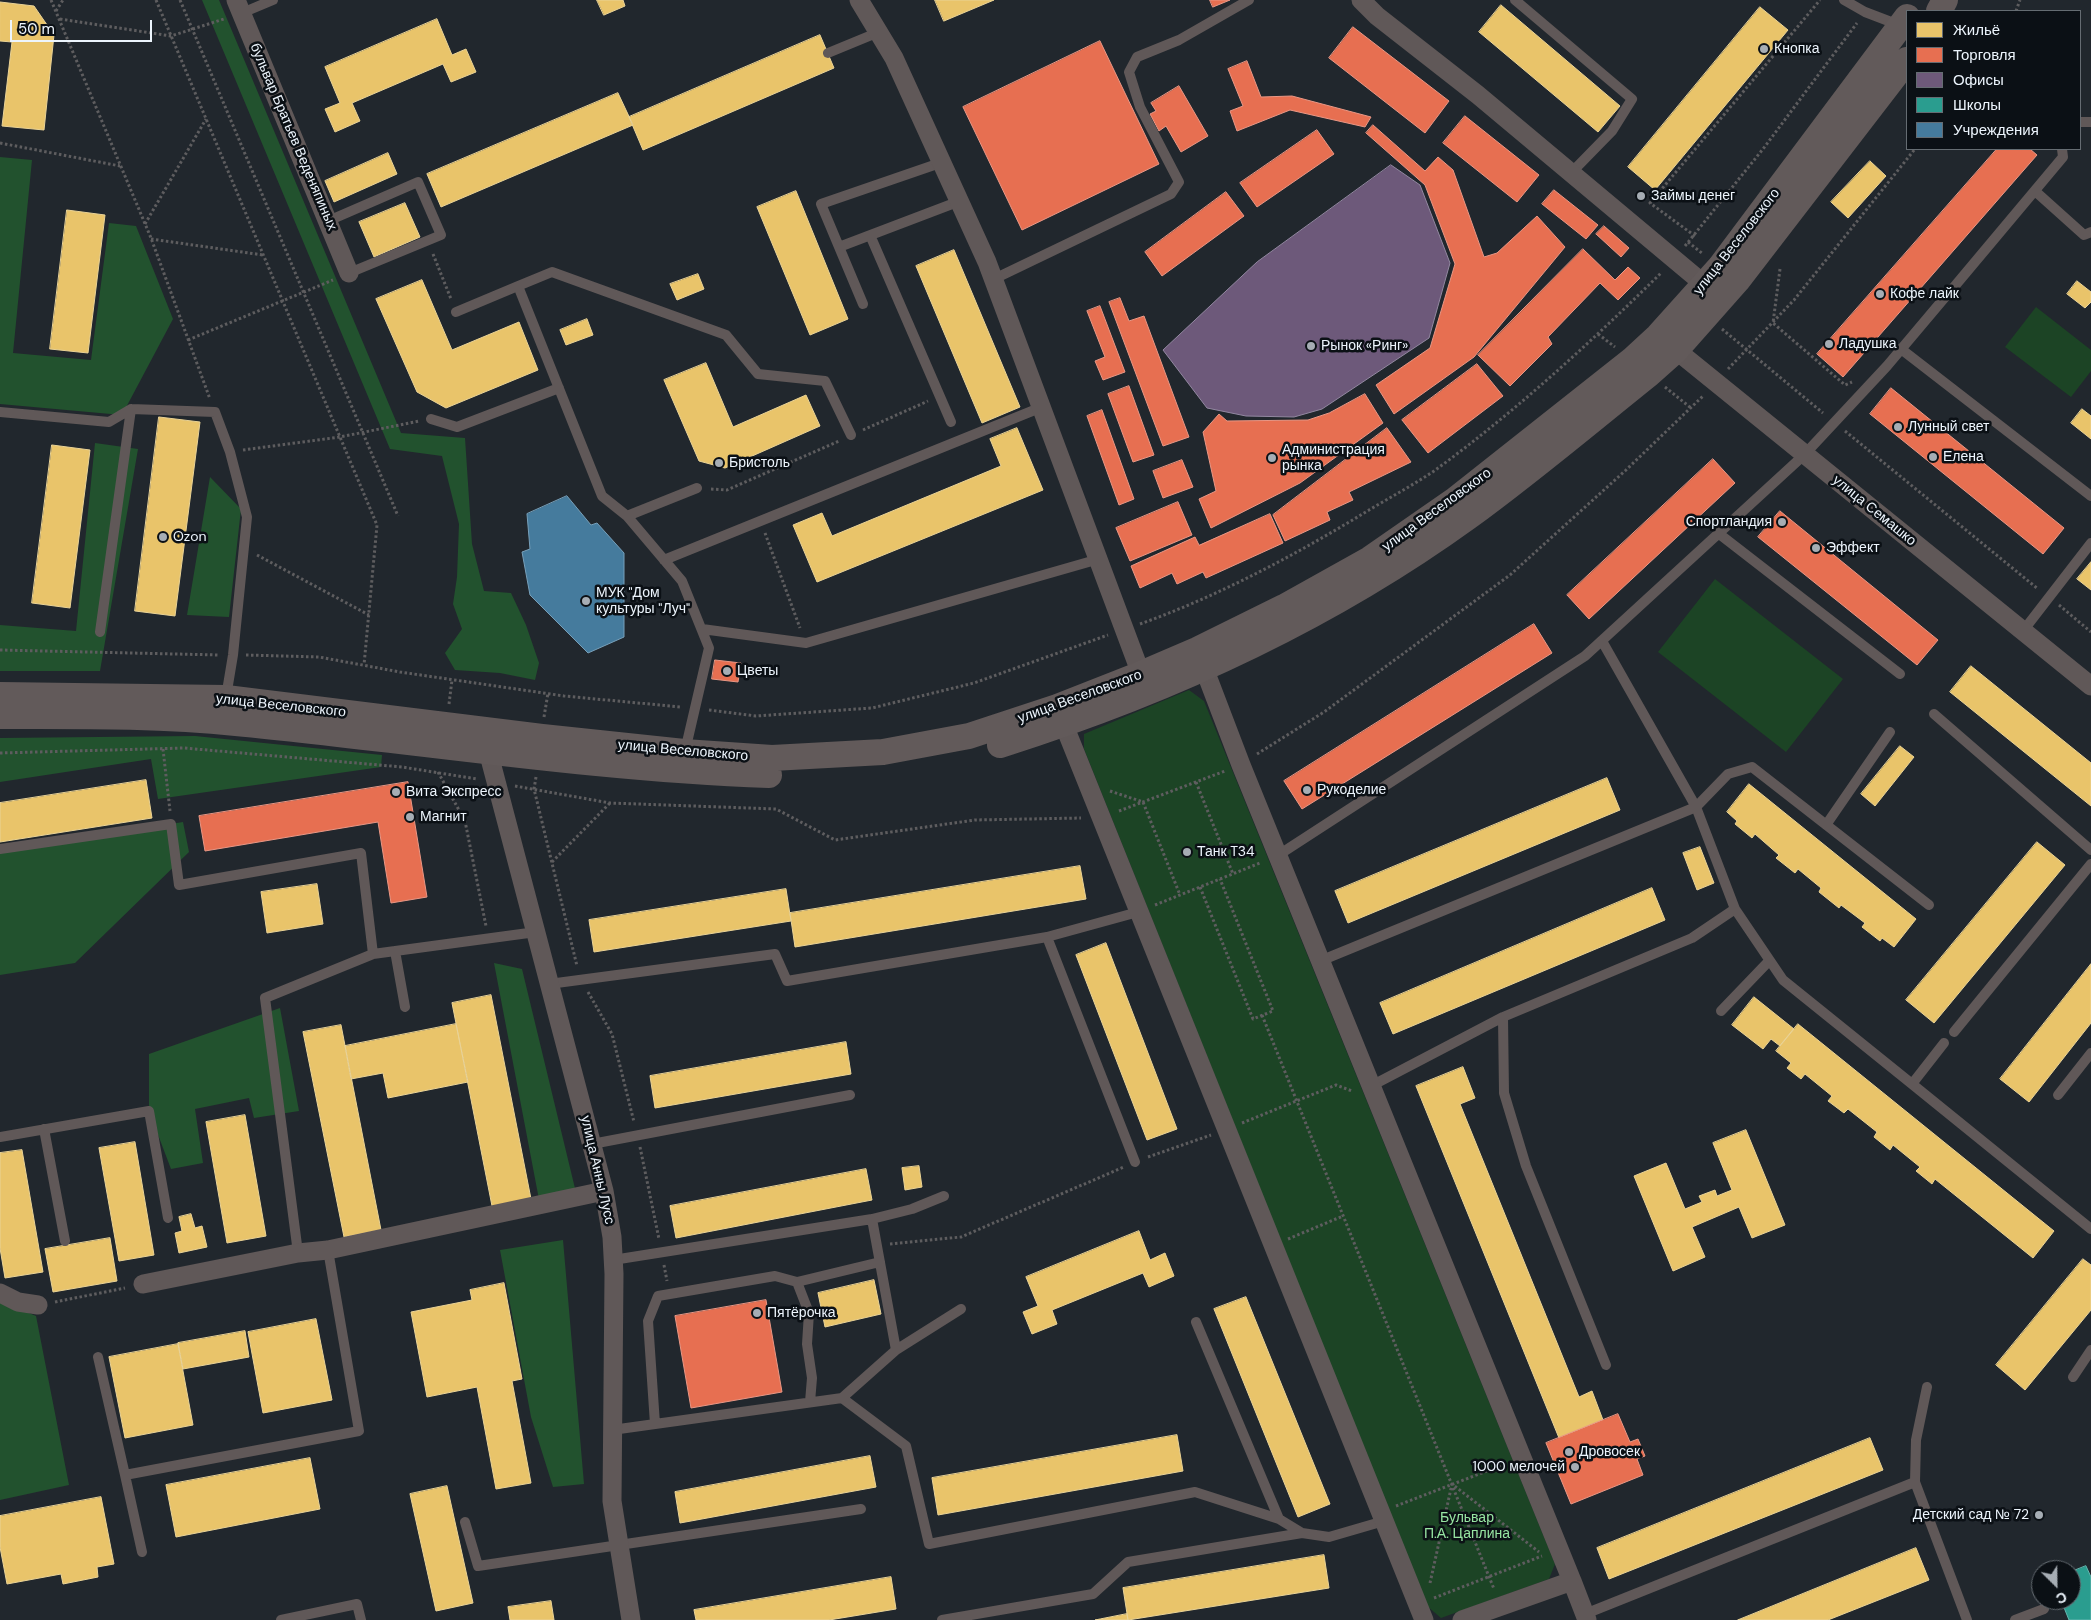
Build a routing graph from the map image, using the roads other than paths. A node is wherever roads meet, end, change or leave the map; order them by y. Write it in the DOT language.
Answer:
graph roads {
  1 [pos="273,0"];
  2 [pos="859,0"];
  3 [pos="1249,0"];
  4 [pos="1361,0"];
  5 [pos="1515,0"];
  6 [pos="1844,0"];
  7 [pos="239,7"];
  8 [pos="1906,21"];
  9 [pos="1906,22"];
  10 [pos="879,32"];
  11 [pos="828,53"];
  12 [pos="1906,61"];
  13 [pos="2062,150"];
  14 [pos="943,162"];
  15 [pos="1572,173"];
  16 [pos="2035,191"];
  17 [pos="960,201"];
  18 [pos="328,221"];
  19 [pos="2091,232"];
  20 [pos="870,235"];
  21 [pos="839,247"];
  22 [pos="343,276"];
  23 [pos="994,279"];
  24 [pos="1705,285"];
  25 [pos="518,286"];
  26 [pos="1954,287"];
  27 [pos="1946,296"];
  28 [pos="864,304"];
  29 [pos="456,312"];
  30 [pos="1667,343"];
  31 [pos="1901,349"];
  32 [pos="559,388"];
  33 [pos="1042,407"];
  34 [pos="131,409"];
  35 [pos="0,412"];
  36 [pos="431,419"];
  37 [pos="951,422"];
  38 [pos="851,435"];
  39 [pos="1804,455"];
  40 [pos="697,488"];
  41 [pos="2091,496"];
  42 [pos="627,516"];
  43 [pos="1718,534"];
  44 [pos="2091,543"];
  45 [pos="1099,559"];
  46 [pos="664,560"];
  47 [pos="702,629"];
  48 [pos="2023,631"];
  49 [pos="100,632"];
  50 [pos="1602,641"];
  51 [pos="1200,659"];
  52 [pos="1141,674"];
  53 [pos="1900,674"];
  54 [pos="2091,686"];
  55 [pos="0,695"];
  56 [pos="226,698"];
  57 [pos="1934,714"];
  58 [pos="0,716"];
  59 [pos="1060,716"];
  60 [pos="1890,732"];
  61 [pos="444,735"];
  62 [pos="490,740"];
  63 [pos="684,752"];
  64 [pos="1696,807"];
  65 [pos="1826,825"];
  66 [pos="0,849"];
  67 [pos="2091,850"];
  68 [pos="1278,856"];
  69 [pos="2091,864"];
  70 [pos="1929,905"];
  71 [pos="1735,909"];
  72 [pos="1138,912"];
  73 [pos="536,932"];
  74 [pos="1047,937"];
  75 [pos="395,951"];
  76 [pos="373,954"];
  77 [pos="1769,960"];
  78 [pos="1320,961"];
  79 [pos="549,984"];
  80 [pos="405,1007"];
  81 [pos="1721,1011"];
  82 [pos="1503,1017"];
  83 [pos="1954,1032"];
  84 [pos="1944,1044"];
  85 [pos="2091,1053"];
  86 [pos="1912,1084"];
  87 [pos="1371,1086"];
  88 [pos="850,1095"];
  89 [pos="2058,1095"];
  90 [pos="44,1128"];
  91 [pos="0,1137"];
  92 [pos="592,1144"];
  93 [pos="1135,1162"];
  94 [pos="604,1191"];
  95 [pos="944,1196"];
  96 [pos="168,1218"];
  97 [pos="872,1218"];
  98 [pos="2091,1229"];
  99 [pos="65,1241"];
  100 [pos="328,1250"];
  101 [pos="298,1253"];
  102 [pos="613,1260"];
  103 [pos="880,1262"];
  104 [pos="797,1282"];
  105 [pos="143,1284"];
  106 [pos="0,1293"];
  107 [pos="38,1305"];
  108 [pos="961,1309"];
  109 [pos="1196,1322"];
  110 [pos="896,1350"];
  111 [pos="2091,1350"];
  112 [pos="98,1358"];
  113 [pos="1606,1365"];
  114 [pos="2073,1377"];
  115 [pos="1928,1387"];
  116 [pos="842,1398"];
  117 [pos="810,1402"];
  118 [pos="655,1424"];
  119 [pos="612,1430"];
  120 [pos="125,1475"];
  121 [pos="1915,1482"];
  122 [pos="861,1509"];
  123 [pos="1382,1516"];
  124 [pos="1279,1519"];
  125 [pos="465,1522"];
  126 [pos="1302,1533"];
  127 [pos="619,1545"];
  128 [pos="142,1552"];
  129 [pos="1572,1581"];
  130 [pos="1422,1608"];
  131 [pos="2041,1610"];
  132 [pos="1586,1617"];
  133 [pos="1963,1619"];
  134 [pos="281,1620"];
  135 [pos="361,1620"];
  136 [pos="631,1620"];
  137 [pos="942,1620"];
  138 [pos="1462,1620"];
  139 [pos="2015,1620"];
  1 -- 7 [label="lane"];
  2 -- 10 [label="street"];
  3 -- 23 [label="lane"];
  4 -- 15 [label="street"];
  5 -- 15 [label="lane"];
  6 -- 8 [label="lane"];
  7 -- 18 [label="street, бульвар Братьев Веденяпиных"];
  9 -- 24 [label="main road, улица Веселовского"];
  10 -- 11 [label="lane"];
  10 -- 14 [label="street"];
  12 -- 30 [label="main road, улица Веселовского"];
  13 -- 16 [label="lane"];
  14 -- 17 [label="street"];
  14 -- 21 [label="lane"];
  15 -- 24 [label="street"];
  16 -- 19 [label="lane"];
  16 -- 26 [label="lane"];
  17 -- 20 [label="lane"];
  17 -- 23 [label="street"];
  18 -- 22 [label="street, бульвар Братьев Веденяпиных"];
  18 -- 22 [label="lane"];
  20 -- 21 [label="lane"];
  20 -- 37 [label="lane"];
  21 -- 28 [label="lane"];
  23 -- 33 [label="street"];
  24 -- 30 [label="main road, улица Веселовского"];
  25 -- 29 [label="lane"];
  25 -- 32 [label="lane"];
  25 -- 38 [label="lane"];
  27 -- 31 [label="lane"];
  30 -- 39 [label="street, улица Семашко"];
  30 -- 51 [label="main road, улица Веселовского"];
  31 -- 39 [label="lane"];
  31 -- 41 [label="lane"];
  32 -- 36 [label="lane"];
  32 -- 42 [label="lane"];
  33 -- 45 [label="street"];
  33 -- 46 [label="lane"];
  34 -- 35 [label="lane"];
  34 -- 49 [label="lane"];
  34 -- 56 [label="lane"];
  39 -- 43 [label="lane"];
  39 -- 48 [label="street, улица Семашко"];
  40 -- 42 [label="lane"];
  42 -- 46 [label="lane"];
  43 -- 50 [label="lane"];
  43 -- 53 [label="lane"];
  44 -- 48 [label="lane"];
  45 -- 47 [label="lane"];
  45 -- 52 [label="street"];
  46 -- 47 [label="lane"];
  47 -- 63 [label="lane"];
  48 -- 54 [label="street, улица Семашко"];
  50 -- 64 [label="lane"];
  50 -- 68 [label="lane"];
  51 -- 52 [label="main road, улица Веселовского"];
  51 -- 59 [label="main road, улица Веселовского"];
  51 -- 68 [label="street"];
  52 -- 59 [label="main road, улица Веселовского"];
  55 -- 56 [label="main road, улица Веселовского"];
  56 -- 61 [label="main road, улица Веселовского"];
  57 -- 67 [label="lane"];
  58 -- 61 [label="main road, улица Веселовского"];
  59 -- 62 [label="main road, улица Веселовского"];
  59 -- 63 [label="main road, улица Веселовского"];
  59 -- 72 [label="street"];
  60 -- 65 [label="lane"];
  61 -- 62 [label="main road, улица Веселовского"];
  62 -- 63 [label="main road, улица Веселовского"];
  62 -- 73 [label="street, улица Анны Лусс"];
  64 -- 65 [label="lane"];
  64 -- 71 [label="lane"];
  64 -- 78 [label="lane"];
  65 -- 70 [label="lane"];
  66 -- 76 [label="lane"];
  68 -- 78 [label="street"];
  69 -- 83 [label="lane"];
  71 -- 77 [label="lane"];
  71 -- 82 [label="lane"];
  72 -- 74 [label="lane"];
  72 -- 123 [label="street"];
  73 -- 75 [label="lane"];
  73 -- 79 [label="street, улица Анны Лусс"];
  74 -- 79 [label="lane"];
  74 -- 93 [label="lane"];
  75 -- 76 [label="lane"];
  75 -- 80 [label="lane"];
  76 -- 101 [label="lane"];
  77 -- 81 [label="lane"];
  77 -- 86 [label="lane"];
  78 -- 87 [label="street"];
  79 -- 92 [label="street, улица Анны Лусс"];
  82 -- 87 [label="lane"];
  82 -- 113 [label="lane"];
  84 -- 86 [label="lane"];
  85 -- 89 [label="lane"];
  86 -- 98 [label="lane"];
  87 -- 129 [label="street"];
  88 -- 92 [label="lane"];
  90 -- 91 [label="lane"];
  90 -- 96 [label="lane"];
  90 -- 99 [label="lane"];
  92 -- 94 [label="street, улица Анны Лусс"];
  94 -- 100 [label="street"];
  94 -- 102 [label="street, улица Анны Лусс"];
  95 -- 97 [label="lane"];
  97 -- 102 [label="lane"];
  97 -- 103 [label="lane"];
  100 -- 101 [label="street"];
  100 -- 120 [label="lane"];
  101 -- 105 [label="street"];
  102 -- 119 [label="street, улица Анны Лусс"];
  103 -- 104 [label="lane"];
  103 -- 110 [label="lane"];
  104 -- 117 [label="lane"];
  104 -- 118 [label="lane"];
  106 -- 107 [label="street"];
  108 -- 110 [label="lane"];
  109 -- 124 [label="lane"];
  110 -- 116 [label="lane"];
  111 -- 114 [label="lane"];
  112 -- 120 [label="lane"];
  115 -- 121 [label="lane"];
  116 -- 117 [label="lane"];
  116 -- 124 [label="lane"];
  117 -- 118 [label="lane"];
  118 -- 119 [label="lane"];
  119 -- 127 [label="street, улица Анны Лусс"];
  120 -- 128 [label="lane"];
  121 -- 132 [label="lane"];
  121 -- 133 [label="lane"];
  122 -- 127 [label="lane"];
  123 -- 126 [label="lane"];
  123 -- 130 [label="street"];
  124 -- 126 [label="lane"];
  125 -- 127 [label="lane"];
  126 -- 137 [label="lane"];
  127 -- 136 [label="street, улица Анны Лусс"];
  129 -- 132 [label="street"];
  129 -- 138 [label="street"];
  131 -- 139 [label="lane"];
  134 -- 135 [label="lane"];
}
